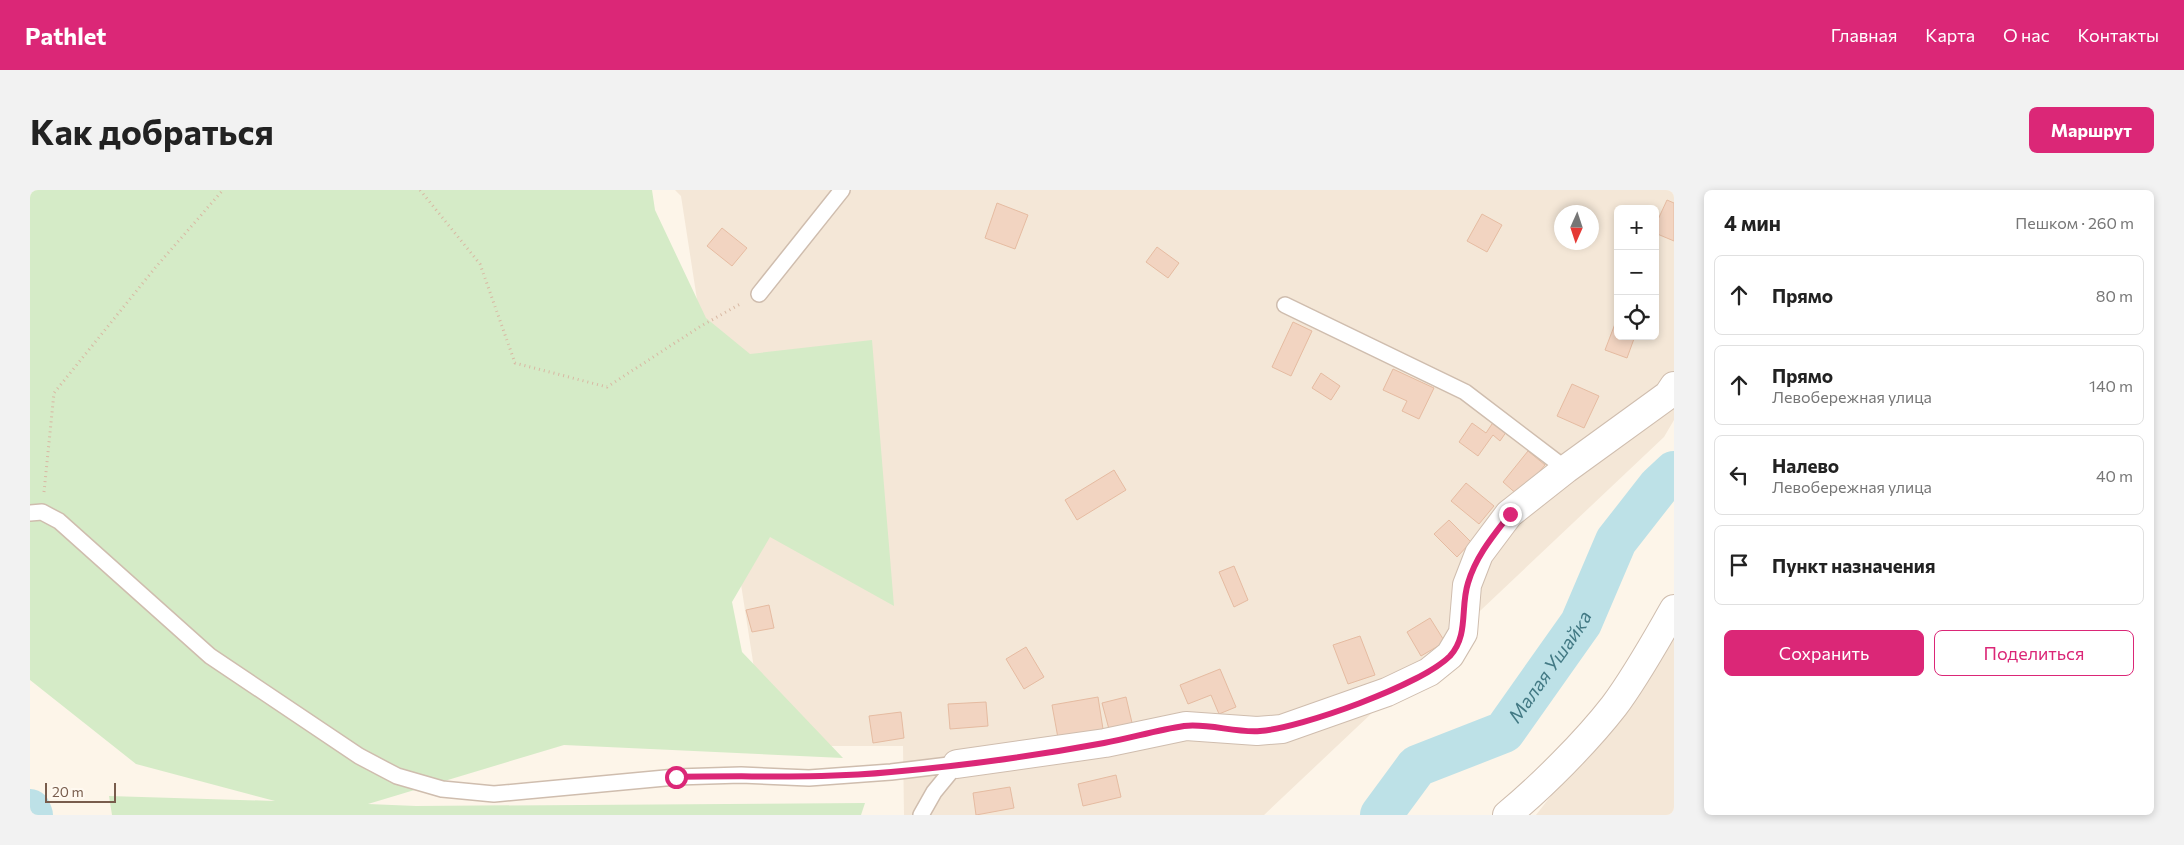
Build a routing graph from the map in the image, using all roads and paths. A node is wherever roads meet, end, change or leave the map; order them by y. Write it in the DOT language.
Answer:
graph roads {
  1 [pos="223,190"];
  2 [pos="420,190"];
  3 [pos="842,190"];
  4 [pos="759,294"];
  5 [pos="1284,304"];
  6 [pos="1674,386"];
  7 [pos="1566,469"];
  8 [pos="36,513"];
  9 [pos="1674,609"];
  10 [pos="957,764"];
  11 [pos="921,815"];
  12 [pos="1507,815"];
  1 -- 8 [label="path"];
  2 -- 4 [label="path"];
  3 -- 4 [label="lane"];
  5 -- 7 [label="lane"];
  6 -- 7 [label="street"];
  7 -- 10 [label="street"];
  8 -- 10 [label="lane"];
  9 -- 12 [label="street"];
  10 -- 11 [label="lane"];
}
